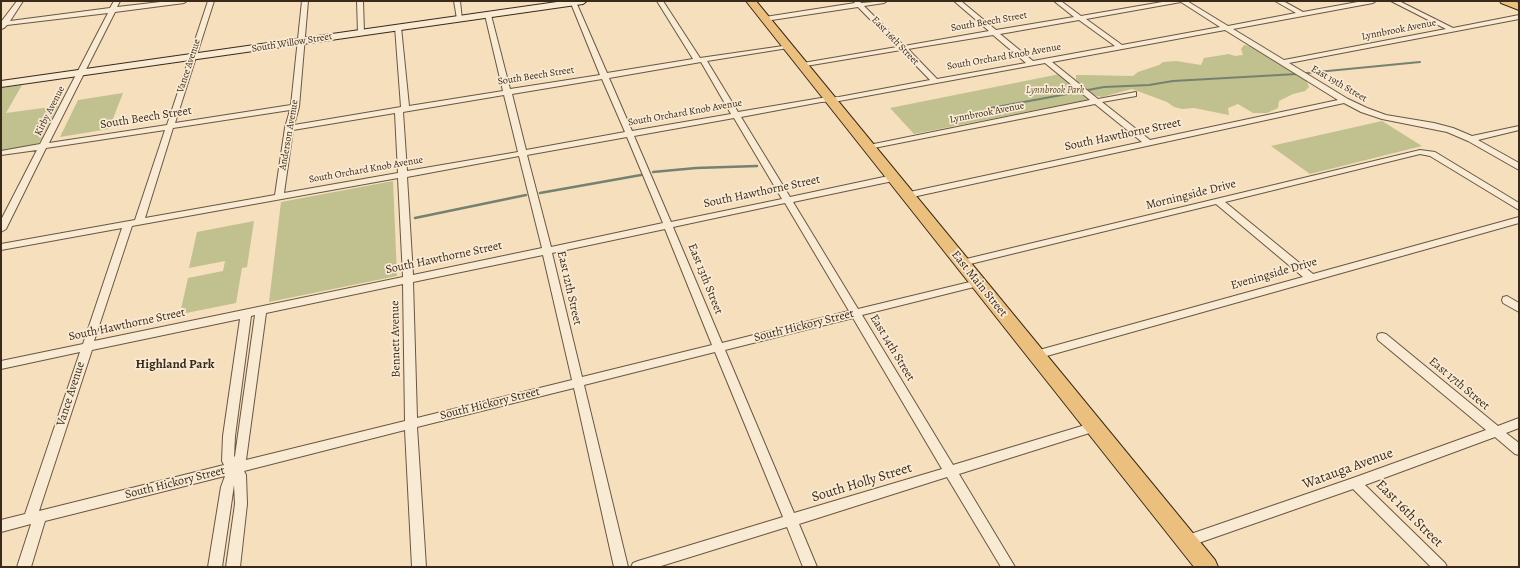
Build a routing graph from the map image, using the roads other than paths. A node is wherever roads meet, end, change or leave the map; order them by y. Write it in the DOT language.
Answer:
graph roads {
  1 [pos="20,1"];
  2 [pos="117,1"];
  3 [pos="184,1"];
  4 [pos="210,1"];
  5 [pos="305,1"];
  6 [pos="360,1"];
  7 [pos="457,1"];
  8 [pos="660,1"];
  9 [pos="751,1"];
  10 [pos="884,1"];
  11 [pos="957,1"];
  12 [pos="1057,1"];
  13 [pos="1179,1"];
  14 [pos="1183,1"];
  15 [pos="1278,1"];
  16 [pos="1373,1"];
  17 [pos="1394,1"];
  18 [pos="1505,1"];
  19 [pos="578,2"];
  20 [pos="556,3"];
  21 [pos="858,3"];
  22 [pos="1519,7"];
  23 [pos="112,10"];
  24 [pos="1302,14"];
  25 [pos="488,15"];
  26 [pos="1519,17"];
  27 [pos="460,18"];
  28 [pos="1080,18"];
  29 [pos="765,19"];
  30 [pos="2,25"];
  31 [pos="398,27"];
  32 [pos="1226,28"];
  33 [pos="1453,30"];
  34 [pos="361,33"];
  35 [pos="994,33"];
  36 [pos="300,41"];
  37 [pos="788,46"];
  38 [pos="1120,47"];
  39 [pos="902,48"];
  40 [pos="192,58"];
  41 [pos="700,60"];
  42 [pos="1046,61"];
  43 [pos="1284,62"];
  44 [pos="1031,63"];
  45 [pos="803,65"];
  46 [pos="81,73"];
  47 [pos="606,76"];
  48 [pos="934,81"];
  49 [pos="1,84"];
  50 [pos="508,92"];
  51 [pos="1133,94"];
  52 [pos="830,99"];
  53 [pos="1095,101"];
  54 [pos="1345,101"];
  55 [pos="295,107"];
  56 [pos="402,109"];
  57 [pos="736,115"];
  58 [pos="170,126"];
  59 [pos="289,128"];
  60 [pos="1519,128"];
  61 [pos="630,134"];
  62 [pos="1471,139"];
  63 [pos="1148,143"];
  64 [pos="43,147"];
  65 [pos="869,147"];
  66 [pos="1,153"];
  67 [pos="523,153"];
  68 [pos="1519,167"];
  69 [pos="402,175"];
  70 [pos="893,178"];
  71 [pos="908,195"];
  72 [pos="279,197"];
  73 [pos="787,200"];
  74 [pos="1218,201"];
  75 [pos="1519,207"];
  76 [pos="1519,220"];
  77 [pos="134,223"];
  78 [pos="668,225"];
  79 [pos="1,229"];
  80 [pos="1,247"];
  81 [pos="547,250"];
  82 [pos="962,263"];
  83 [pos="1310,277"];
  84 [pos="408,279"];
  85 [pos="978,282"];
  86 [pos="1507,300"];
  87 [pos="1519,308"];
  88 [pos="261,310"];
  89 [pos="855,313"];
  90 [pos="246,314"];
  91 [pos="1382,337"];
  92 [pos="719,347"];
  93 [pos="86,348"];
  94 [pos="1036,354"];
  95 [pos="1,365"];
  96 [pos="577,382"];
  97 [pos="1519,423"];
  98 [pos="411,424"];
  99 [pos="1095,427"];
  100 [pos="1496,431"];
  101 [pos="1519,450"];
  102 [pos="234,468"];
  103 [pos="951,471"];
  104 [pos="1356,483"];
  105 [pos="35,518"];
  106 [pos="790,520"];
  107 [pos="1,526"];
  108 [pos="1187,541"];
  109 [pos="24,567"];
  110 [pos="215,567"];
  111 [pos="233,567"];
  112 [pos="419,567"];
  113 [pos="621,567"];
  114 [pos="638,567"];
  115 [pos="810,567"];
  116 [pos="1008,567"];
  117 [pos="1207,567"];
  118 [pos="1440,567"];
  1 -- 30 [label="street"];
  2 -- 23 [label="street, Kirby Avenue"];
  3 -- 23 [label="street"];
  4 -- 40 [label="street, Vance Avenue"];
  5 -- 36 [label="street, Anderson Avenue"];
  6 -- 34 [label="street"];
  7 -- 27 [label="street"];
  8 -- 41 [label="street, East 14th Street"];
  9 -- 29 [label="main road, East Main Street"];
  10 -- 21 [label="street"];
  11 -- 35 [label="street"];
  12 -- 28 [label="street"];
  13 -- 28 [label="street, South Beech Street"];
  14 -- 32 [label="street, East 19th Street"];
  15 -- 24 [label="street"];
  16 -- 24 [label="street, South Orchard Knob Avenue"];
  17 -- 33 [label="street"];
  18 -- 22 [label="main road"];
  19 -- 20 [label="main road, South Willow Street"];
  19 -- 47 [label="street, East 13th Street"];
  20 -- 25 [label="main road, South Willow Street"];
  21 -- 29 [label="street"];
  21 -- 39 [label="street, East 16th Street"];
  23 -- 30 [label="street"];
  23 -- 46 [label="street, Kirby Avenue"];
  24 -- 32 [label="street, South Orchard Knob Avenue"];
  25 -- 27 [label="main road, South Willow Street"];
  25 -- 50 [label="street, East 12th Street"];
  26 -- 33 [label="street, Lynnbrook Avenue"];
  27 -- 31 [label="main road, South Willow Street"];
  28 -- 35 [label="street, South Beech Street"];
  28 -- 38 [label="street"];
  29 -- 37 [label="main road, East Main Street"];
  31 -- 34 [label="main road, South Willow Street"];
  31 -- 56 [label="street, Bennett Avenue"];
  32 -- 38 [label="street, South Orchard Knob Avenue"];
  32 -- 43 [label="street, East 19th Street"];
  33 -- 43 [label="street, Lynnbrook Avenue"];
  34 -- 36 [label="main road, South Willow Street"];
  35 -- 39 [label="street, South Beech Street"];
  35 -- 44 [label="street"];
  36 -- 40 [label="main road, South Willow Street"];
  36 -- 55 [label="street, Anderson Avenue"];
  37 -- 41 [label="street, South Beech Street"];
  37 -- 45 [label="main road, East Main Street"];
  38 -- 42 [label="street, South Orchard Knob Avenue"];
  39 -- 45 [label="street, South Beech Street"];
  39 -- 48 [label="street, East 16th Street"];
  40 -- 46 [label="main road, South Willow Street"];
  40 -- 58 [label="street, Vance Avenue"];
  41 -- 47 [label="street, South Beech Street"];
  41 -- 57 [label="street, East 14th Street"];
  42 -- 44 [label="street, South Orchard Knob Avenue"];
  42 -- 53 [label="street"];
  43 -- 54 [label="street, East 19th Street"];
  44 -- 48 [label="street, South Orchard Knob Avenue"];
  45 -- 52 [label="main road, East Main Street"];
  46 -- 49 [label="main road, South Willow Street"];
  46 -- 64 [label="street, Kirby Avenue"];
  47 -- 50 [label="street, South Beech Street"];
  47 -- 61 [label="street, East 13th Street"];
  48 -- 52 [label="street, South Orchard Knob Avenue"];
  50 -- 56 [label="street, South Beech Street"];
  50 -- 67 [label="street, East 12th Street"];
  51 -- 53 [label="street, Lynnbrook Avenue"];
  52 -- 57 [label="street, South Orchard Knob Avenue"];
  52 -- 65 [label="main road, East Main Street"];
  53 -- 63 [label="street"];
  53 -- 65 [label="street, Lynnbrook Avenue"];
  54 -- 62 [label="street, East 19th Street"];
  54 -- 63 [label="street, South Hawthorne Street"];
  55 -- 58 [label="street, South Beech Street"];
  55 -- 59 [label="street, Anderson Avenue"];
  56 -- 59 [label="street, South Beech Street"];
  56 -- 69 [label="street, Bennett Avenue"];
  57 -- 61 [label="street, South Orchard Knob Avenue"];
  57 -- 73 [label="street, East 14th Street"];
  58 -- 64 [label="street, South Beech Street"];
  58 -- 77 [label="street, Vance Avenue"];
  59 -- 72 [label="street, Anderson Avenue"];
  60 -- 62 [label="street"];
  61 -- 67 [label="street, South Orchard Knob Avenue"];
  61 -- 78 [label="street, East 13th Street"];
  62 -- 68 [label="street, East 19th Street"];
  63 -- 71 [label="street, South Hawthorne Street"];
  64 -- 66 [label="street, South Beech Street"];
  64 -- 79 [label="street, Kirby Avenue"];
  65 -- 70 [label="main road, East Main Street"];
  67 -- 69 [label="street, South Orchard Knob Avenue"];
  67 -- 81 [label="street, East 12th Street"];
  69 -- 72 [label="street, South Orchard Knob Avenue"];
  69 -- 84 [label="street, Bennett Avenue"];
  70 -- 71 [label="main road, East Main Street"];
  70 -- 73 [label="street, South Hawthorne Street"];
  71 -- 82 [label="main road, East Main Street"];
  72 -- 77 [label="street, South Orchard Knob Avenue"];
  73 -- 78 [label="street, South Hawthorne Street"];
  73 -- 89 [label="street, East 14th Street"];
  74 -- 75 [label="street, Morningside Drive"];
  74 -- 82 [label="street, Morningside Drive"];
  74 -- 83 [label="street"];
  76 -- 83 [label="street, Eveningside Drive"];
  77 -- 80 [label="street, South Orchard Knob Avenue"];
  77 -- 93 [label="street, Vance Avenue"];
  78 -- 81 [label="street, South Hawthorne Street"];
  78 -- 92 [label="street, East 13th Street"];
  81 -- 84 [label="street, South Hawthorne Street"];
  81 -- 96 [label="street, East 12th Street"];
  82 -- 85 [label="main road, East Main Street"];
  83 -- 94 [label="street, Eveningside Drive"];
  84 -- 88 [label="street, South Hawthorne Street"];
  84 -- 98 [label="street, Bennett Avenue"];
  85 -- 89 [label="street, South Hickory Street"];
  85 -- 94 [label="main road, East Main Street"];
  86 -- 87 [label="street"];
  88 -- 90 [label="street, South Hawthorne Street"];
  88 -- 102 [label="street"];
  89 -- 92 [label="street, South Hickory Street"];
  89 -- 103 [label="street, East 14th Street"];
  90 -- 93 [label="street, South Hawthorne Street"];
  90 -- 102 [label="street"];
  91 -- 100 [label="street, East 17th Street"];
  92 -- 96 [label="street, South Hickory Street"];
  92 -- 106 [label="street, East 13th Street"];
  93 -- 95 [label="street, South Hawthorne Street"];
  93 -- 105 [label="street, Vance Avenue"];
  94 -- 99 [label="main road, East Main Street"];
  96 -- 98 [label="street, South Hickory Street"];
  96 -- 113 [label="street, East 12th Street"];
  97 -- 100 [label="street, Watauga Avenue"];
  98 -- 102 [label="street, South Hickory Street"];
  98 -- 112 [label="street, Bennett Avenue"];
  99 -- 103 [label="street, South Holly Street"];
  99 -- 108 [label="main road, East Main Street"];
  100 -- 101 [label="street, East 17th Street"];
  100 -- 104 [label="street, Watauga Avenue"];
  102 -- 105 [label="street, South Hickory Street"];
  102 -- 110 [label="street"];
  102 -- 111 [label="street"];
  103 -- 106 [label="street, South Holly Street"];
  103 -- 116 [label="street, East 14th Street"];
  104 -- 108 [label="street, Watauga Avenue"];
  104 -- 118 [label="street, East 16th Street"];
  105 -- 107 [label="street, South Hickory Street"];
  105 -- 109 [label="street, Vance Avenue"];
  106 -- 114 [label="street, South Holly Street"];
  106 -- 115 [label="street, East 13th Street"];
  108 -- 117 [label="main road, East Main Street"];
}
